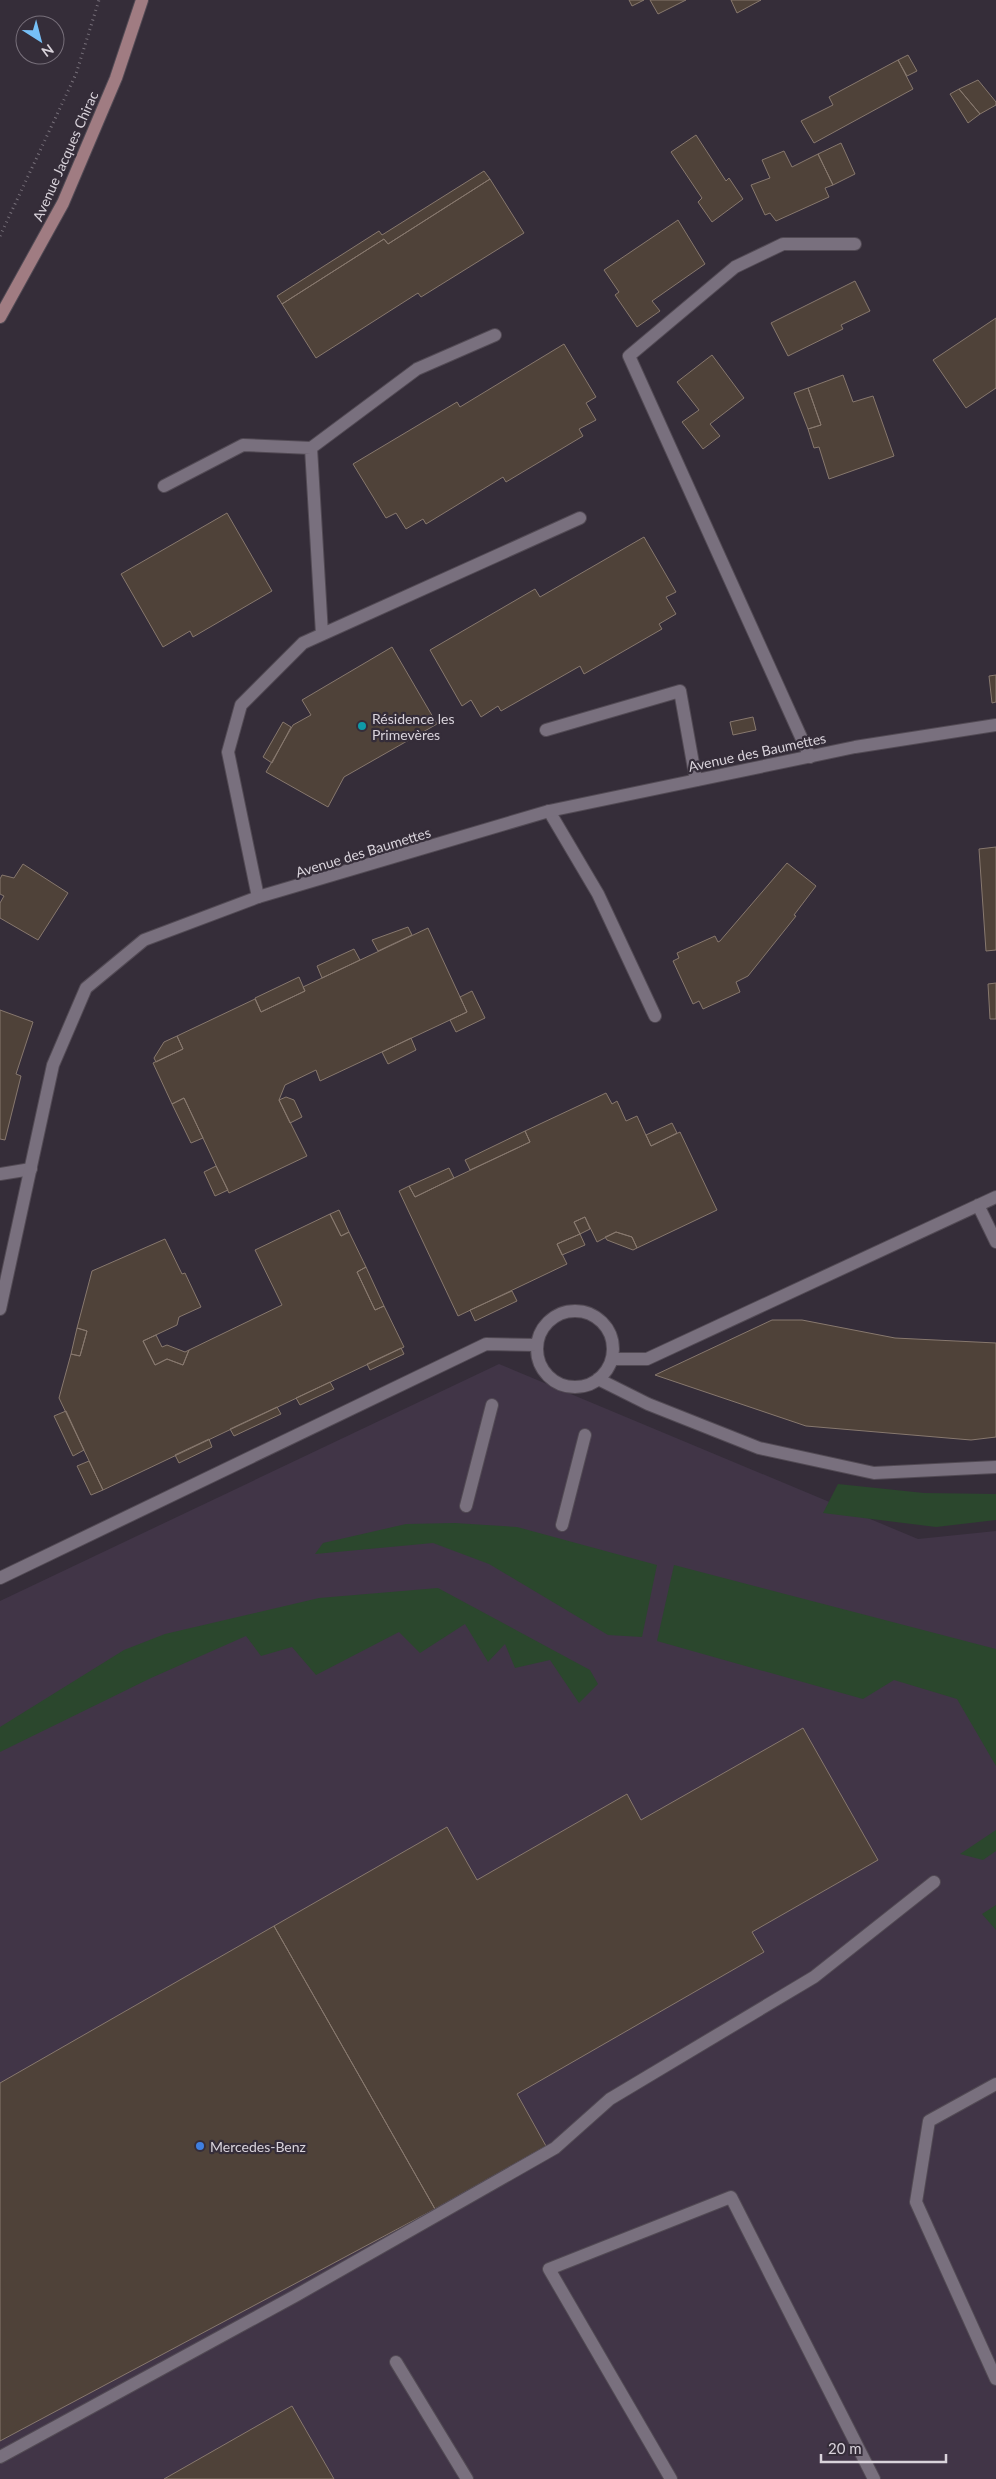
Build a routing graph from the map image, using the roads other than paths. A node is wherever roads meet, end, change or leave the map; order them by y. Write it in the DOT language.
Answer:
graph roads {
  1 [pos="142,0"];
  2 [pos="855,244"];
  3 [pos="0,317"];
  4 [pos="495,335"];
  5 [pos="311,448"];
  6 [pos="164,486"];
  7 [pos="580,518"];
  8 [pos="322,634"];
  9 [pos="996,725"];
  10 [pos="546,730"];
  11 [pos="810,757"];
  12 [pos="696,780"];
  13 [pos="549,811"];
  14 [pos="258,897"];
  15 [pos="654,1016"];
  16 [pos="31,1169"];
  17 [pos="0,1174"];
  18 [pos="996,1197"];
  19 [pos="978,1205"];
  20 [pos="996,1242"];
  21 [pos="0,1309"];
  22 [pos="537,1345"];
  23 [pos="612,1359"];
  24 [pos="598,1379"];
  25 [pos="492,1405"];
  26 [pos="585,1435"];
  27 [pos="996,1467"];
  28 [pos="466,1506"];
  29 [pos="562,1525"];
  30 [pos="0,1578"];
  31 [pos="934,1882"];
  32 [pos="996,2084"];
  33 [pos="396,2362"];
  34 [pos="996,2379"];
  35 [pos="0,2457"];
  36 [pos="467,2479"];
  37 [pos="672,2479"];
  38 [pos="874,2479"];
  1 -- 3 [label="main road, Avenue Jacques Chirac"];
  2 -- 11 [label="street"];
  4 -- 5 [label="street"];
  5 -- 6 [label="street"];
  5 -- 8 [label="street"];
  7 -- 8 [label="street"];
  8 -- 14 [label="street"];
  9 -- 11 [label="street, Avenue des Baumettes"];
  10 -- 12 [label="street"];
  11 -- 12 [label="street, Avenue des Baumettes"];
  12 -- 13 [label="street, Avenue des Baumettes"];
  13 -- 14 [label="street, Avenue des Baumettes"];
  13 -- 15 [label="street"];
  14 -- 16 [label="street, Avenue des Baumettes"];
  16 -- 17 [label="street"];
  16 -- 21 [label="street, Avenue des Baumettes"];
  18 -- 19 [label="street"];
  19 -- 20 [label="street"];
  19 -- 23 [label="street"];
  22 -- 23 [label="street"];
  22 -- 24 [label="street"];
  22 -- 30 [label="street"];
  23 -- 24 [label="street"];
  24 -- 27 [label="street"];
  25 -- 28 [label="street"];
  26 -- 29 [label="street"];
  31 -- 35 [label="street"];
  32 -- 34 [label="street"];
  33 -- 36 [label="street"];
  37 -- 38 [label="street"];
}
